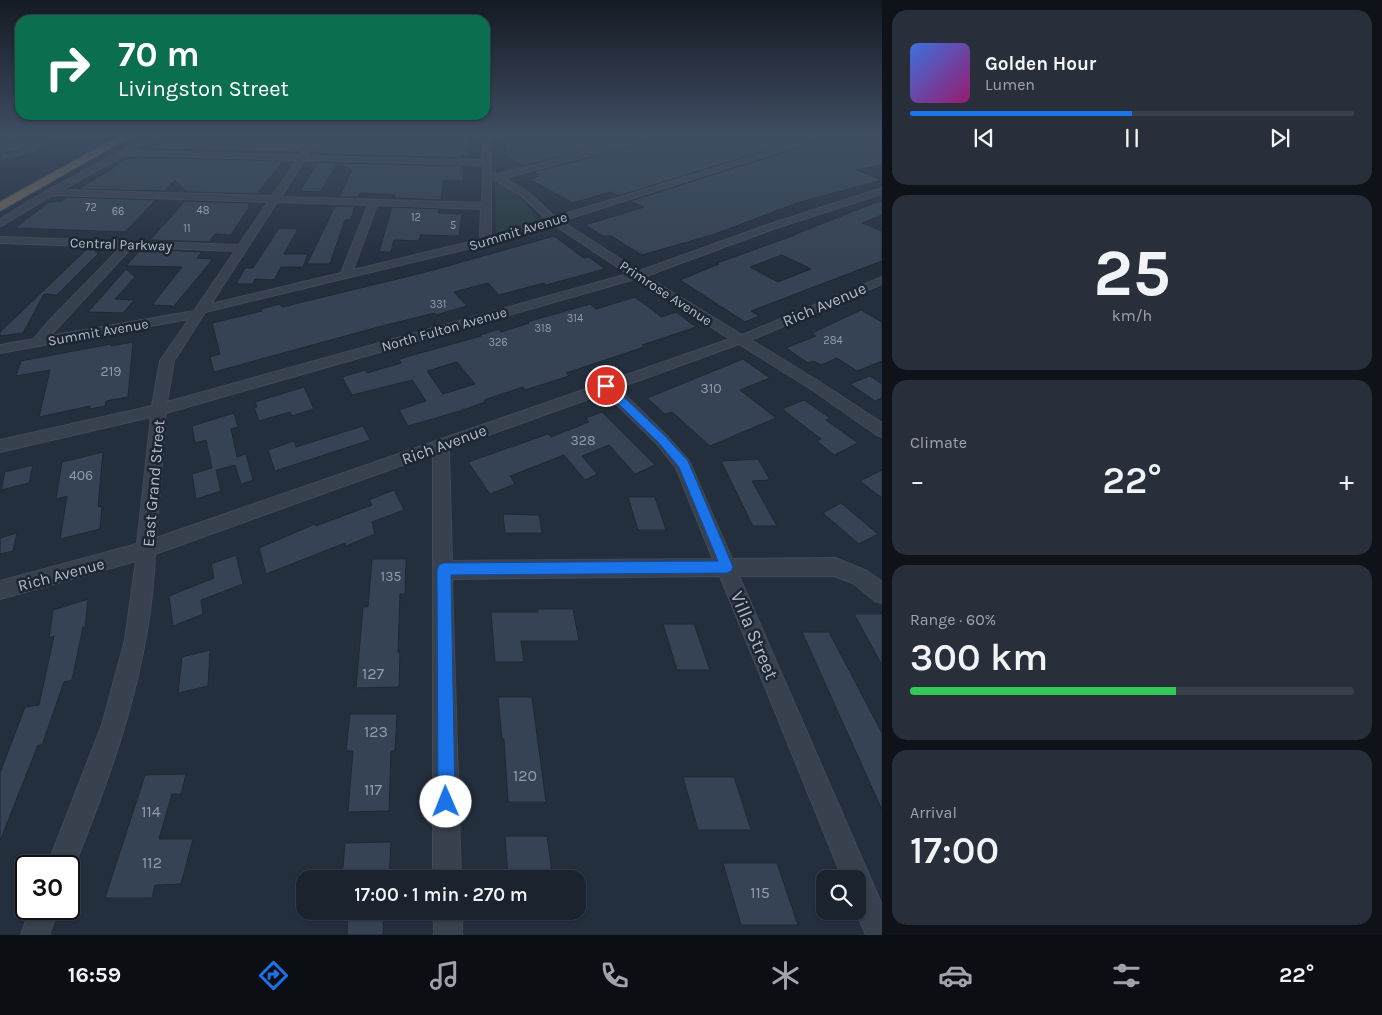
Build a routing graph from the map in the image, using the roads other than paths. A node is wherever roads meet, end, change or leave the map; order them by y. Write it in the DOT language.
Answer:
graph roads {
  1 [pos="53,178"];
  2 [pos="56,178"];
  3 [pos="79,178"];
  4 [pos="289,178"];
  5 [pos="487,178"];
  6 [pos="499,178"];
  7 [pos="689,178"];
  8 [pos="882,191"];
  9 [pos="27,192"];
  10 [pos="52,192"];
  11 [pos="275,199"];
  12 [pos="373,203"];
  13 [pos="486,206"];
  14 [pos="0,207"];
  15 [pos="553,220"];
  16 [pos="0,224"];
  17 [pos="0,240"];
  18 [pos="488,241"];
  19 [pos="129,245"];
  20 [pos="242,248"];
  21 [pos="638,274"];
  22 [pos="346,275"];
  23 [pos="882,280"];
  24 [pos="198,312"];
  25 [pos="739,340"];
  26 [pos="38,342"];
  27 [pos="0,349"];
  28 [pos="606,386"];
  29 [pos="159,410"];
  30 [pos="882,432"];
  31 [pos="441,445"];
  32 [pos="0,446"];
  33 [pos="147,549"];
  34 [pos="727,567"];
  35 [pos="444,570"];
  36 [pos="0,590"];
  37 [pos="882,594"];
  38 [pos="64,855"];
  39 [pos="447,870"];
  40 [pos="853,870"];
  41 [pos="866,901"];
  42 [pos="40,920"];
  43 [pos="448,920"];
  44 [pos="35,935"];
  45 [pos="448,935"];
  46 [pos="880,935"];
  1 -- 9 [label="highway"];
  2 -- 9 [label="highway"];
  3 -- 10 [label="street"];
  4 -- 11 [label="street, East Grand Street"];
  5 -- 13 [label="street"];
  6 -- 15 [label="street, Primrose Avenue"];
  7 -- 15 [label="street, Summit Avenue"];
  8 -- 21 [label="street, North Fulton Avenue"];
  9 -- 14 [label="highway"];
  10 -- 11 [label="street"];
  10 -- 16 [label="street"];
  11 -- 12 [label="street"];
  11 -- 20 [label="street, East Grand Street"];
  12 -- 13 [label="street"];
  12 -- 22 [label="street"];
  13 -- 18 [label="street"];
  15 -- 18 [label="street, Summit Avenue"];
  15 -- 21 [label="street, Primrose Avenue"];
  17 -- 19 [label="street, Central Parkway"];
  18 -- 22 [label="street, Summit Avenue"];
  19 -- 20 [label="street, Central Parkway"];
  19 -- 26 [label="street"];
  20 -- 24 [label="street, East Grand Street"];
  21 -- 25 [label="street, Primrose Avenue"];
  21 -- 29 [label="street, North Fulton Avenue"];
  22 -- 24 [label="street, Summit Avenue"];
  23 -- 25 [label="street, Rich Avenue"];
  24 -- 26 [label="street, Summit Avenue"];
  24 -- 29 [label="street, East Grand Street"];
  25 -- 28 [label="street, Rich Avenue"];
  25 -- 30 [label="street, Primrose Avenue"];
  26 -- 27 [label="street, Summit Avenue"];
  28 -- 31 [label="street, Rich Avenue"];
  28 -- 34 [label="street, Villa Street"];
  29 -- 32 [label="street, North Fulton Avenue"];
  29 -- 33 [label="street, East Grand Street"];
  31 -- 33 [label="street, Rich Avenue"];
  31 -- 35 [label="street"];
  33 -- 36 [label="street, Rich Avenue"];
  33 -- 38 [label="street, East Grand Street"];
  34 -- 35 [label="street"];
  34 -- 37 [label="street"];
  34 -- 40 [label="street, Villa Street"];
  35 -- 39 [label="street"];
  41 -- 46 [label="street, Villa Street"];
  42 -- 44 [label="street"];
  43 -- 45 [label="street"];
}
